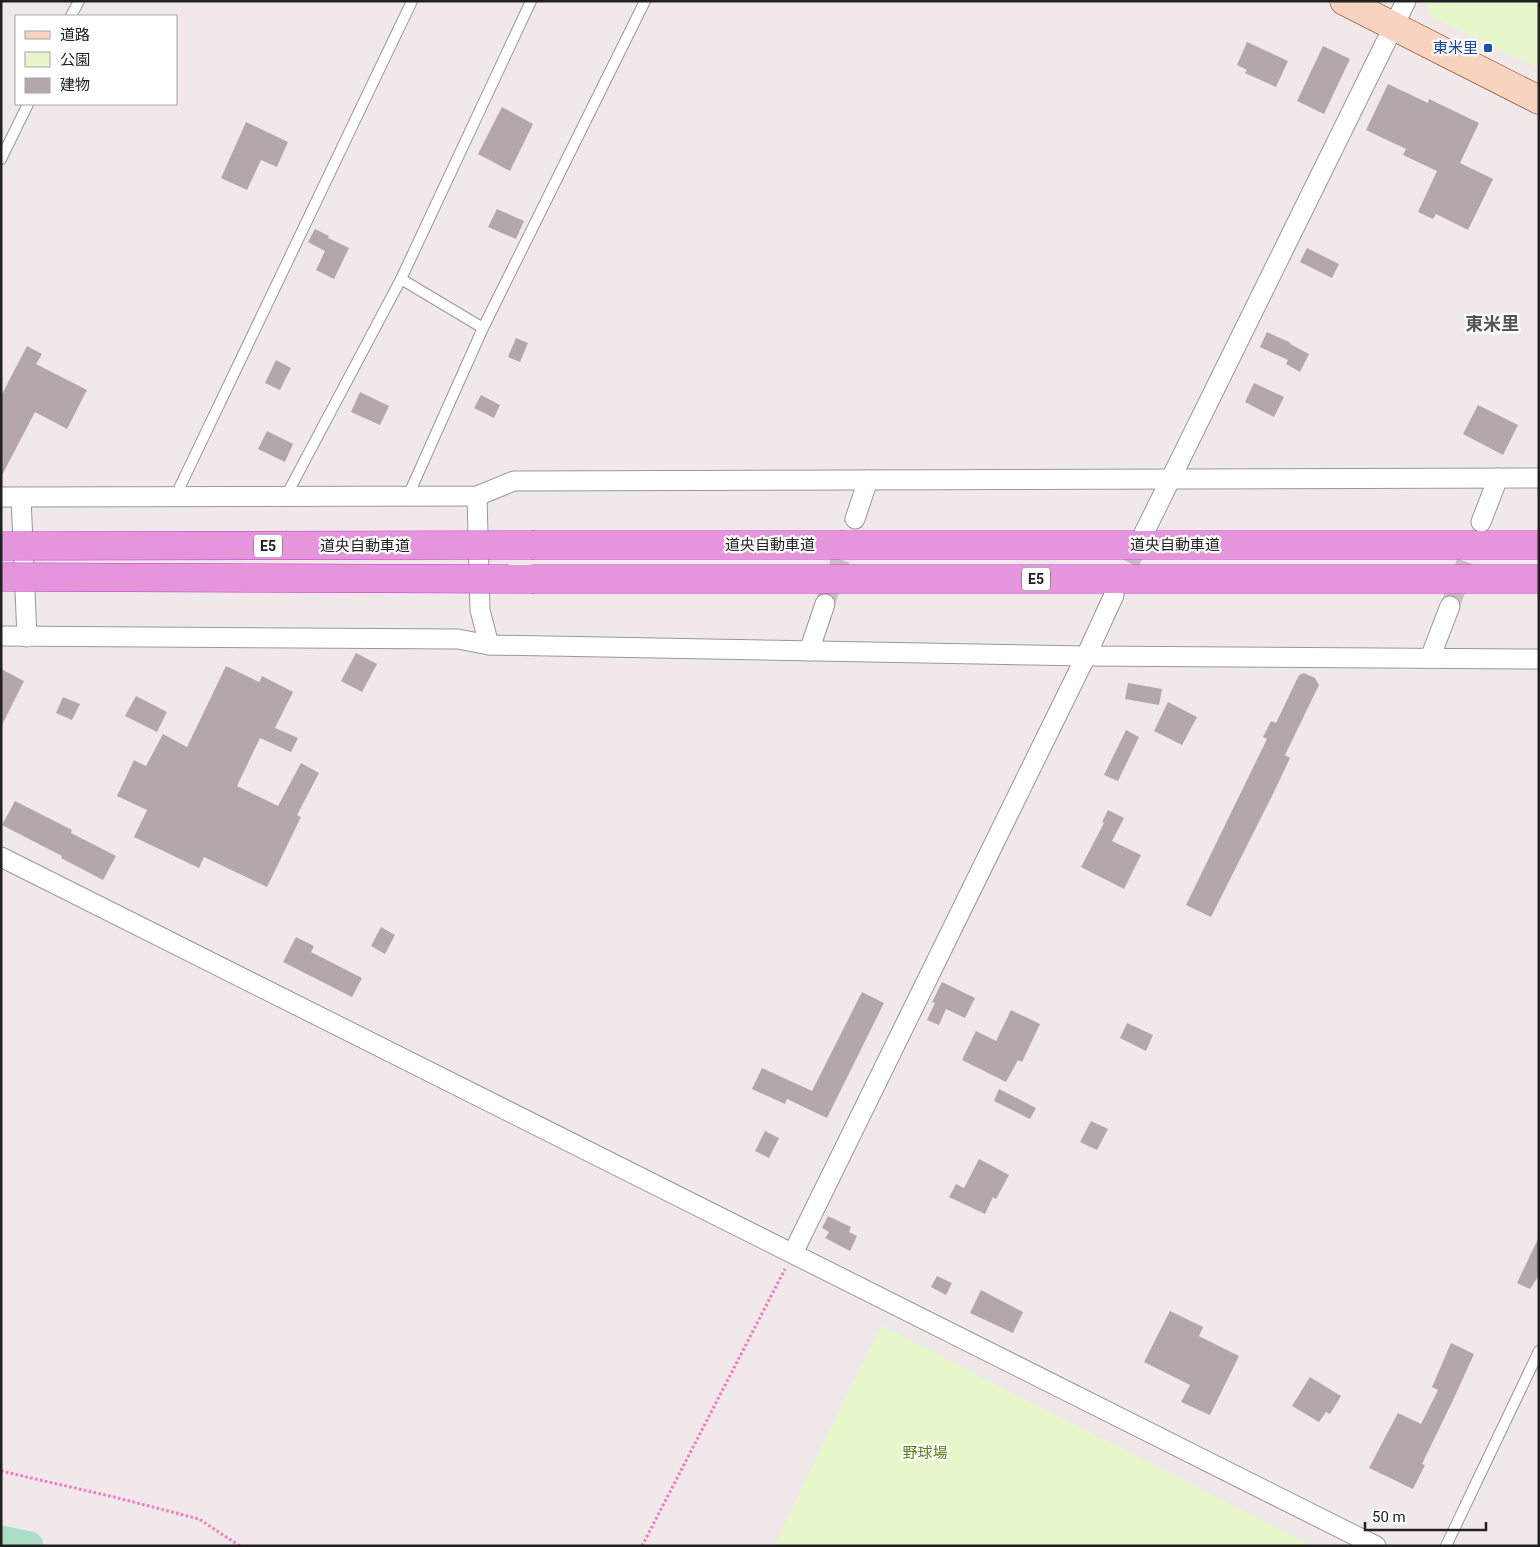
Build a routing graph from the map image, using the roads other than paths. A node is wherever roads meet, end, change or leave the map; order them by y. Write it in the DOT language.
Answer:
graph roads {
  1 [pos="79,1"];
  2 [pos="412,1"];
  3 [pos="531,1"];
  4 [pos="645,1"];
  5 [pos="1344,1"];
  6 [pos="1406,1"];
  7 [pos="72,15"];
  8 [pos="1393,26"];
  9 [pos="1539,100"];
  10 [pos="28,105"];
  11 [pos="1,159"];
  12 [pos="401,279"];
  13 [pos="483,328"];
  14 [pos="1498,478"];
  15 [pos="1539,478"];
  16 [pos="1172,479"];
  17 [pos="868,480"];
  18 [pos="175,496"];
  19 [pos="286,496"];
  20 [pos="408,496"];
  21 [pos="476,496"];
  22 [pos="1,497"];
  23 [pos="21,497"];
  24 [pos="855,519"];
  25 [pos="1481,522"];
  26 [pos="1144,533"];
  27 [pos="1539,545"];
  28 [pos="1,546"];
  29 [pos="1,577"];
  30 [pos="1539,579"];
  31 [pos="1114,595"];
  32 [pos="825,604"];
  33 [pos="1450,606"];
  34 [pos="1,636"];
  35 [pos="27,637"];
  36 [pos="489,645"];
  37 [pos="809,651"];
  38 [pos="1086,656"];
  39 [pos="1430,658"];
  40 [pos="1539,659"];
  41 [pos="1,857"];
  42 [pos="793,1253"];
  43 [pos="1539,1350"];
  44 [pos="1376,1546"];
  45 [pos="1446,1546"];
  1 -- 7 [label="lane"];
  2 -- 18 [label="lane"];
  3 -- 12 [label="lane"];
  4 -- 13 [label="lane"];
  5 -- 8 [label="main road"];
  6 -- 8 [label="street"];
  8 -- 9 [label="main road"];
  8 -- 16 [label="street"];
  10 -- 11 [label="lane"];
  12 -- 13 [label="lane"];
  12 -- 19 [label="lane"];
  13 -- 20 [label="lane"];
  14 -- 15 [label="street"];
  14 -- 16 [label="street"];
  14 -- 25 [label="street"];
  16 -- 17 [label="street"];
  16 -- 26 [label="street"];
  17 -- 21 [label="street"];
  17 -- 24 [label="street"];
  18 -- 19 [label="street"];
  18 -- 23 [label="street"];
  19 -- 20 [label="street"];
  20 -- 21 [label="street"];
  21 -- 36 [label="street"];
  22 -- 23 [label="street"];
  23 -- 35 [label="street"];
  27 -- 28 [label="highway, 道央自動車道 / E5, bridge"];
  29 -- 30 [label="highway, E5, bridge"];
  31 -- 38 [label="street"];
  32 -- 37 [label="street"];
  33 -- 39 [label="street"];
  34 -- 35 [label="street"];
  35 -- 36 [label="street"];
  36 -- 37 [label="street"];
  37 -- 38 [label="street"];
  38 -- 39 [label="street"];
  38 -- 42 [label="street"];
  39 -- 40 [label="street"];
  41 -- 42 [label="street"];
  42 -- 44 [label="street"];
  43 -- 45 [label="lane"];
}
